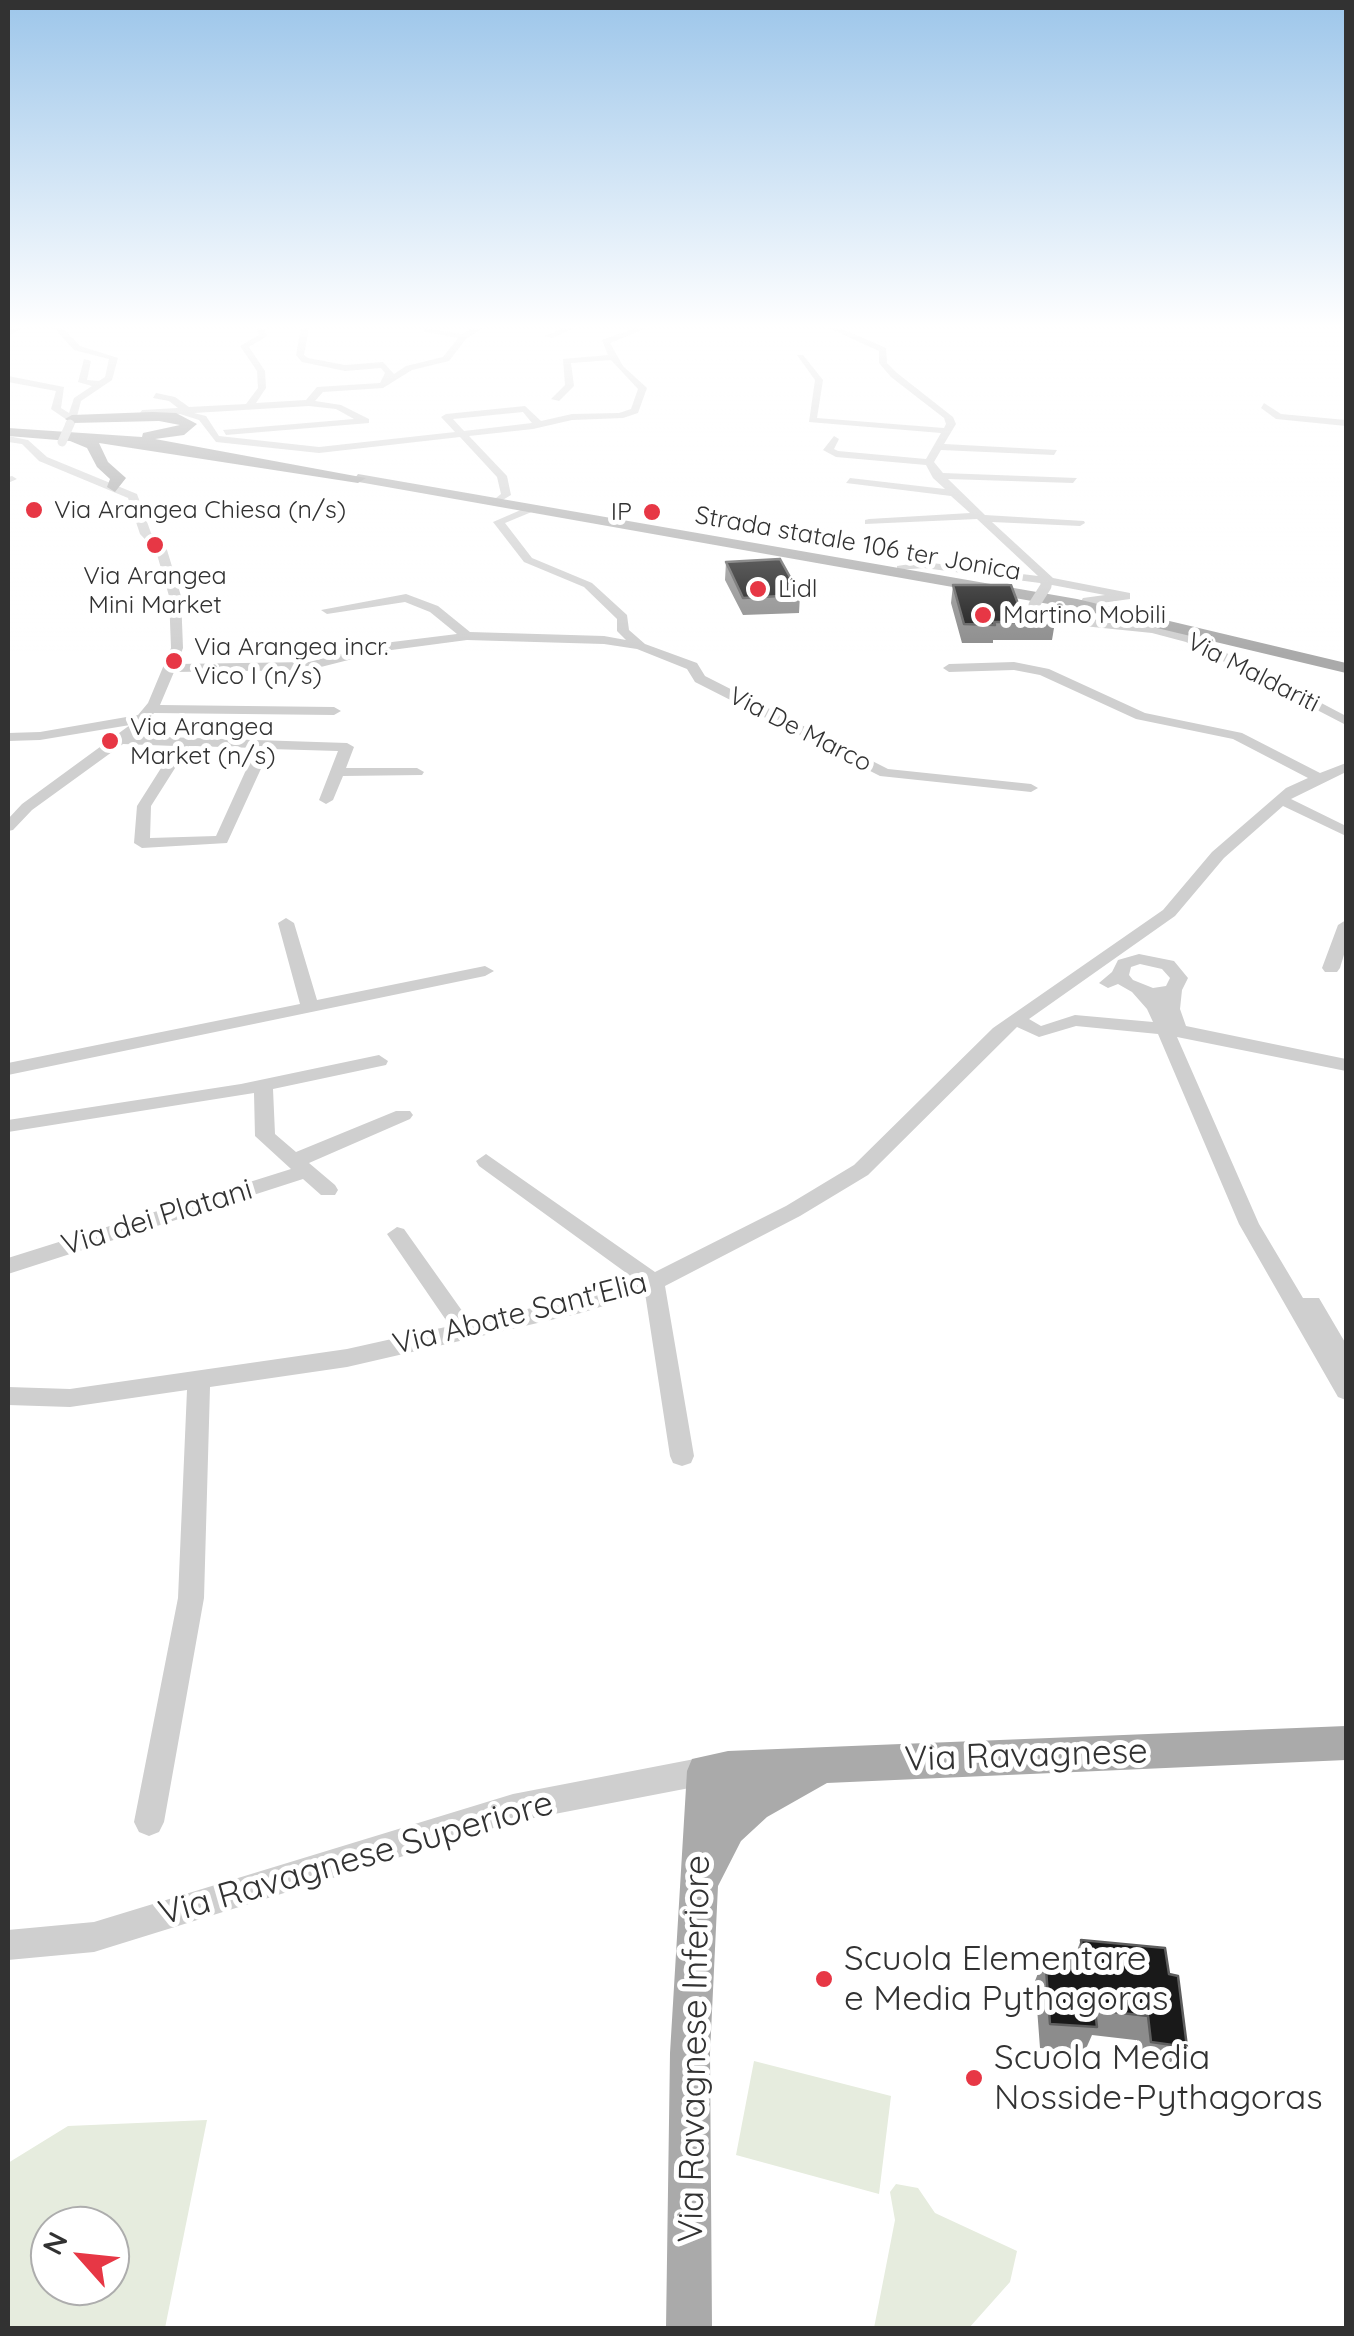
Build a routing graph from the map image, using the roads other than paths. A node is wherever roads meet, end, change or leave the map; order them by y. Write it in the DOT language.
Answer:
graph roads {
  1 [pos="14,436"];
  2 [pos="66,436"];
  3 [pos="82,436"];
  4 [pos="119,436"];
  5 [pos="122,436"];
  6 [pos="202,436"];
  7 [pos="217,436"];
  8 [pos="415,436"];
  9 [pos="462,436"];
  10 [pos="837,436"];
  11 [pos="945,436"];
  12 [pos="179,447"];
  13 [pos="937,447"];
  14 [pos="232,451"];
  15 [pos="1054,452"];
  16 [pos="929,462"];
  17 [pos="92,469"];
  18 [pos="361,476"];
  19 [pos="937,476"];
  20 [pos="1073,480"];
  21 [pos="850,481"];
  22 [pos="115,487"];
  23 [pos="954,493"];
  24 [pos="501,498"];
  25 [pos="530,508"];
  26 [pos="982,517"];
  27 [pos="869,522"];
  28 [pos="1080,522"];
  29 [pos="901,568"];
  30 [pos="1048,584"];
  31 [pos="1087,601"];
  32 [pos="327,610"];
  33 [pos="468,636"];
  34 [pos="640,646"];
  35 [pos="1346,660"];
  36 [pos="173,668"];
  37 [pos="949,668"];
  38 [pos="1346,668"];
  39 [pos="334,711"];
  40 [pos="147,713"];
  41 [pos="1346,720"];
  42 [pos="8,737"];
  43 [pos="121,740"];
  44 [pos="182,746"];
  45 [pos="264,746"];
  46 [pos="1346,766"];
  47 [pos="338,772"];
  48 [pos="418,772"];
  49 [pos="1319,778"];
  50 [pos="1031,788"];
  51 [pos="326,800"];
  52 [pos="1282,800"];
  53 [pos="8,827"];
  54 [pos="1346,832"];
  55 [pos="286,923"];
  56 [pos="1346,925"];
  57 [pos="1145,931"];
  58 [pos="1148,960"];
  59 [pos="1331,968"];
  60 [pos="486,971"];
  61 [pos="1124,983"];
  62 [pos="1173,990"];
  63 [pos="1058,991"];
  64 [pos="310,1007"];
  65 [pos="1016,1019"];
  66 [pos="1171,1030"];
  67 [pos="380,1061"];
  68 [pos="1346,1065"];
  69 [pos="8,1068"];
  70 [pos="262,1085"];
  71 [pos="403,1115"];
  72 [pos="8,1126"];
  73 [pos="486,1161"];
  74 [pos="300,1166"];
  75 [pos="328,1190"];
  76 [pos="1246,1205"];
  77 [pos="397,1234"];
  78 [pos="8,1266"];
  79 [pos="654,1282"];
  80 [pos="465,1331"];
  81 [pos="1344,1353"];
  82 [pos="200,1380"];
  83 [pos="1346,1391"];
  84 [pos="8,1396"];
  85 [pos="682,1456"];
  86 [pos="1346,1743"];
  87 [pos="827,1764"];
  88 [pos="716,1769"];
  89 [pos="149,1822"];
  90 [pos="726,1836"];
  91 [pos="695,1889"];
  92 [pos="8,1945"];
  93 [pos="690,2328"];
  1 -- 17 [label="street"];
  2 -- 17 [label="street"];
  3 -- 17 [label="highway"];
  4 -- 12 [label="highway"];
  5 -- 14 [label="highway"];
  6 -- 14 [label="highway"];
  7 -- 8 [label="street"];
  9 -- 24 [label="street"];
  10 -- 16 [label="street"];
  11 -- 13 [label="street"];
  12 -- 17 [label="highway"];
  12 -- 18 [label="highway"];
  13 -- 15 [label="street"];
  13 -- 16 [label="street"];
  14 -- 18 [label="highway"];
  16 -- 19 [label="street"];
  17 -- 22 [label="highway"];
  18 -- 24 [label="main road, Strada statale 106 ter Jonica"];
  18 -- 25 [label="main road, Strada statale 106 ter Jonica"];
  19 -- 20 [label="street"];
  19 -- 23 [label="street"];
  21 -- 23 [label="street"];
  22 -- 36 [label="street"];
  23 -- 26 [label="street"];
  24 -- 29 [label="main road, Strada statale 106 ter Jonica"];
  25 -- 34 [label="street"];
  25 -- 38 [label="main road, Strada statale 106 ter Jonica"];
  26 -- 27 [label="street"];
  26 -- 28 [label="street"];
  26 -- 30 [label="street"];
  29 -- 30 [label="street"];
  29 -- 31 [label="main road, Strada statale 106 ter Jonica"];
  30 -- 31 [label="street"];
  30 -- 41 [label="street, Via Maldariti, bridge"];
  31 -- 35 [label="main road, Strada statale 106 ter Jonica"];
  32 -- 33 [label="street"];
  33 -- 34 [label="street, Via De Marco"];
  33 -- 36 [label="street, Via De Marco"];
  34 -- 50 [label="street, Via De Marco"];
  36 -- 40 [label="street"];
  37 -- 49 [label="street"];
  39 -- 40 [label="street"];
  40 -- 42 [label="street"];
  40 -- 43 [label="street"];
  43 -- 44 [label="street"];
  43 -- 53 [label="street"];
  44 -- 45 [label="street"];
  44 -- 45 [label="street"];
  45 -- 47 [label="street"];
  46 -- 49 [label="street, Via Abate Sant'Elia"];
  47 -- 48 [label="street"];
  47 -- 51 [label="street"];
  49 -- 52 [label="street, Via Abate Sant'Elia"];
  52 -- 54 [label="street"];
  52 -- 57 [label="street, Via Abate Sant'Elia"];
  55 -- 64 [label="street"];
  56 -- 59 [label="street"];
  57 -- 58 [label="street"];
  57 -- 63 [label="street, Via Abate Sant'Elia"];
  58 -- 61 [label="street"];
  58 -- 62 [label="street"];
  60 -- 64 [label="street"];
  61 -- 62 [label="street, Via Abate Sant'Elia"];
  61 -- 63 [label="street, Via Abate Sant'Elia"];
  61 -- 66 [label="street"];
  62 -- 66 [label="street"];
  63 -- 65 [label="street, Via Abate Sant'Elia"];
  64 -- 69 [label="street"];
  65 -- 66 [label="street"];
  65 -- 79 [label="street, Via Abate Sant'Elia"];
  66 -- 68 [label="street"];
  66 -- 76 [label="street"];
  67 -- 70 [label="street"];
  70 -- 72 [label="street"];
  70 -- 74 [label="street"];
  71 -- 74 [label="street, Via dei Platani"];
  73 -- 79 [label="street"];
  74 -- 75 [label="street"];
  74 -- 78 [label="street, Via dei Platani"];
  76 -- 81 [label="street"];
  76 -- 83 [label="street"];
  77 -- 80 [label="street"];
  79 -- 80 [label="street, Via Abate Sant'Elia"];
  79 -- 85 [label="street"];
  80 -- 82 [label="street, Via Abate Sant'Elia"];
  82 -- 84 [label="street, Via Abate Sant'Elia"];
  82 -- 89 [label="street"];
  86 -- 87 [label="main road, Via Ravagnese"];
  87 -- 88 [label="main road, Via Ravagnese"];
  87 -- 90 [label="main road"];
  88 -- 90 [label="main road"];
  88 -- 91 [label="main road, Via Ravagnese Inferiore"];
  88 -- 92 [label="street, Via Ravagnese Superiore"];
  90 -- 91 [label="main road"];
  91 -- 93 [label="main road, Via Ravagnese Inferiore"];
}
